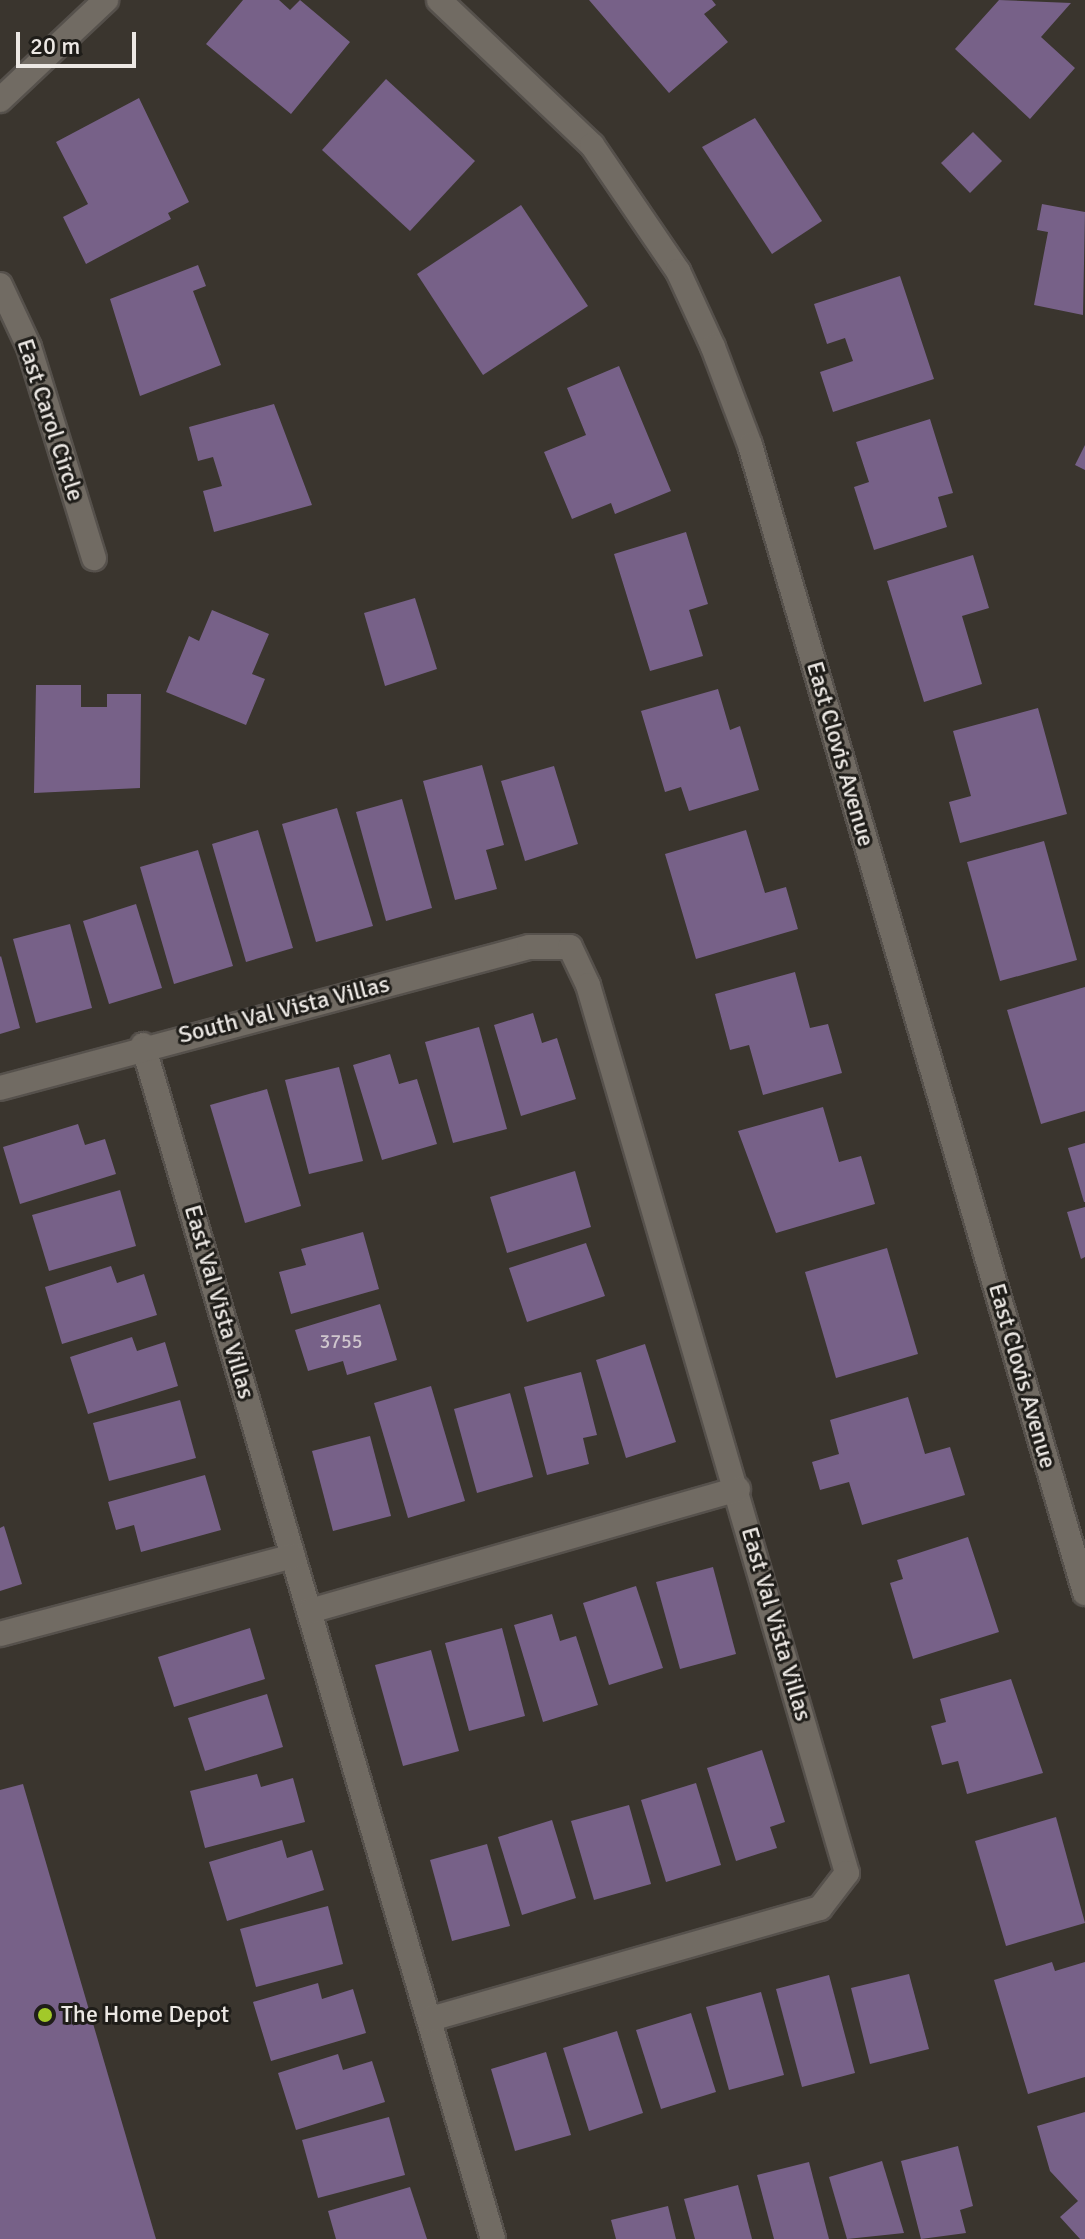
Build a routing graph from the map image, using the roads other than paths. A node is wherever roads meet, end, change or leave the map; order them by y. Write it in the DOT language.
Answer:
graph roads {
  1 [pos="106,0"];
  2 [pos="439,0"];
  3 [pos="0,100"];
  4 [pos="0,285"];
  5 [pos="94,558"];
  6 [pos="570,947"];
  7 [pos="143,1045"];
  8 [pos="0,1088"];
  9 [pos="738,1489"];
  10 [pos="293,1556"];
  11 [pos="1085,1593"];
  12 [pos="310,1611"];
  13 [pos="0,1634"];
  14 [pos="431,2019"];
  15 [pos="493,2239"];
  1 -- 3 [label="street"];
  2 -- 11 [label="street, East Clovis Avenue"];
  4 -- 5 [label="street, East Carol Circle"];
  6 -- 7 [label="street, South Val Vista Villas"];
  6 -- 9 [label="street, East Val Vista Villas"];
  7 -- 8 [label="street, South Val Vista Villas"];
  7 -- 10 [label="street, East Val Vista Villas"];
  9 -- 12 [label="street"];
  9 -- 14 [label="street, East Val Vista Villas"];
  10 -- 12 [label="street, East Val Vista Villas"];
  10 -- 13 [label="street"];
  12 -- 14 [label="street, East Val Vista Villas"];
  14 -- 15 [label="street, East Val Vista Villas"];
}
